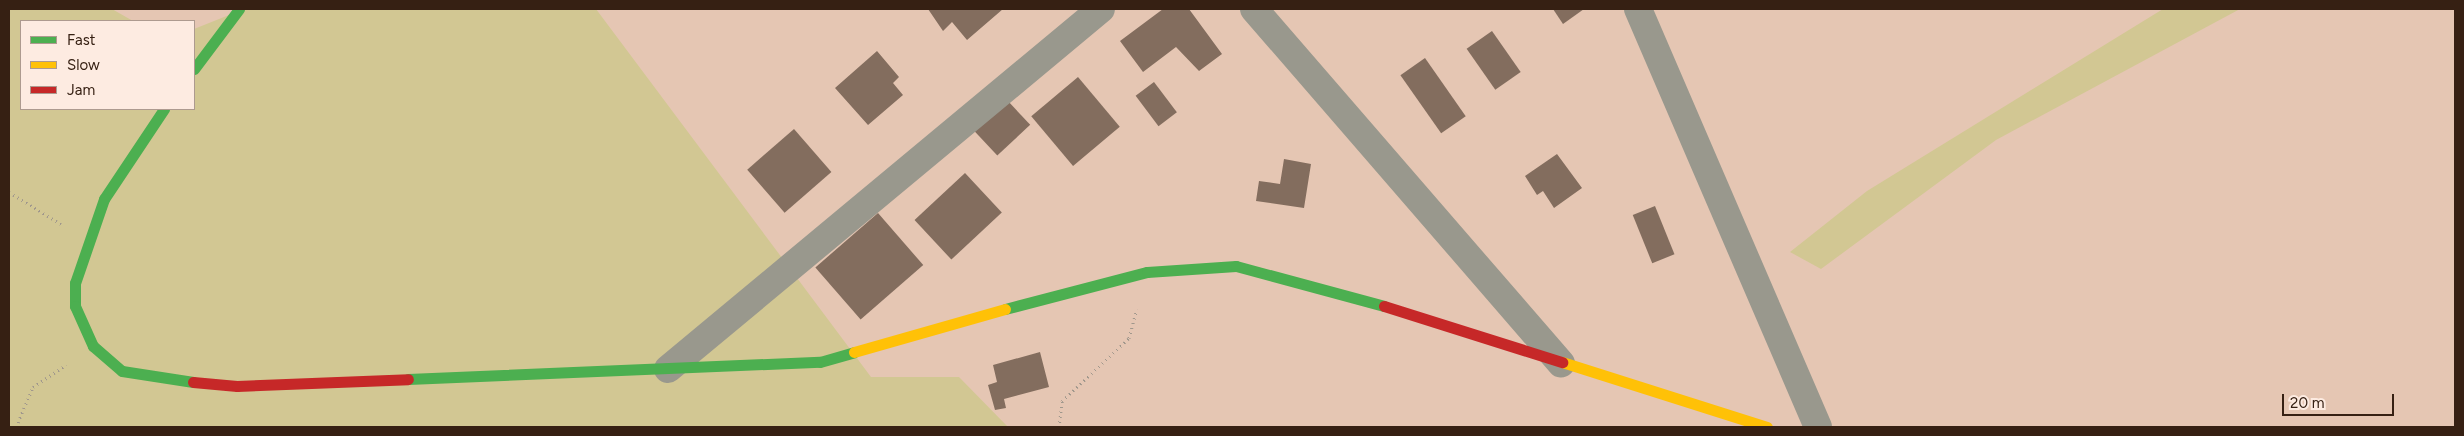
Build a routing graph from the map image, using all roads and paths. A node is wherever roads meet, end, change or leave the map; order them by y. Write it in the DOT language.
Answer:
graph roads {
  1 [pos="239,9"];
  2 [pos="1101,9"];
  3 [pos="1254,9"];
  4 [pos="1638,9"];
  5 [pos="195,68"];
  6 [pos="163,110"];
  7 [pos="9,192"];
  8 [pos="87,240"];
  9 [pos="1148,272"];
  10 [pos="93,346"];
  11 [pos="1561,364"];
  12 [pos="668,369"];
  13 [pos="16,427"];
  14 [pos="1059,427"];
  15 [pos="1767,427"];
  16 [pos="1818,427"];
  1 -- 5 [label="street"];
  2 -- 12 [label="street"];
  3 -- 11 [label="street"];
  4 -- 16 [label="street"];
  6 -- 8 [label="street"];
  7 -- 8 [label="path"];
  8 -- 10 [label="street"];
  9 -- 11 [label="street"];
  9 -- 12 [label="street"];
  9 -- 14 [label="path"];
  10 -- 12 [label="street"];
  10 -- 13 [label="path"];
  11 -- 15 [label="street"];
}
